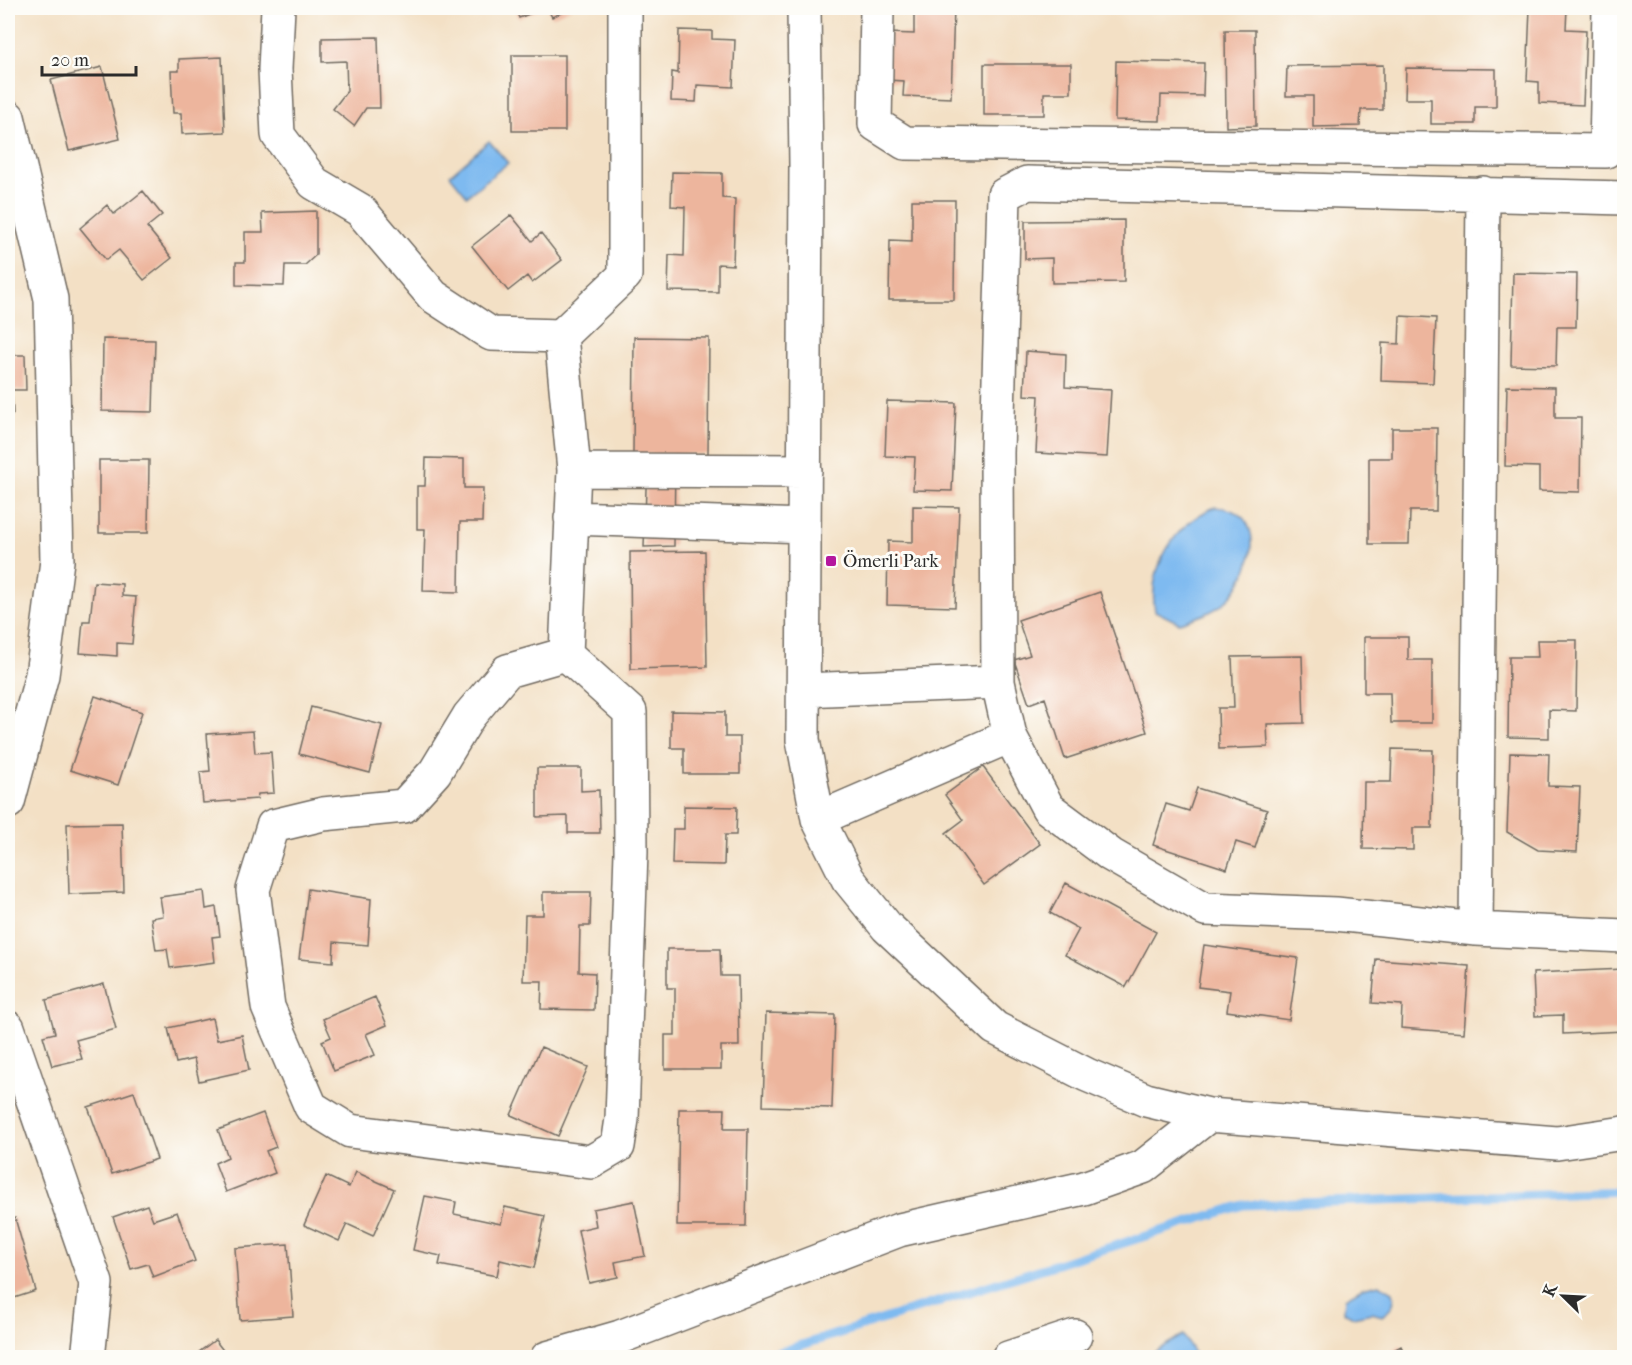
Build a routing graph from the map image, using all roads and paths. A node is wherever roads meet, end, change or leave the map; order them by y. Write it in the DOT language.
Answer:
graph roads {
  1 [pos="278,8"];
  2 [pos="625,8"];
  3 [pos="804,8"];
  4 [pos="877,8"];
  5 [pos="1609,8"];
  6 [pos="8,117"];
  7 [pos="1483,193"];
  8 [pos="1624,198"];
  9 [pos="561,336"];
  10 [pos="574,470"];
  11 [pos="805,471"];
  12 [pos="571,518"];
  13 [pos="804,526"];
  14 [pos="566,654"];
  15 [pos="998,682"];
  16 [pos="803,690"];
  17 [pos="1010,736"];
  18 [pos="8,802"];
  19 [pos="818,819"];
  20 [pos="1476,929"];
  21 [pos="1624,936"];
  22 [pos="8,1028"];
  23 [pos="1209,1115"];
  24 [pos="1624,1134"];
  25 [pos="1075,1336"];
  26 [pos="88,1358"];
  27 [pos="547,1358"];
  28 [pos="1008,1358"];
  1 -- 9 [label="street"];
  2 -- 9 [label="street"];
  3 -- 11 [label="street"];
  4 -- 5 [label="street"];
  6 -- 18 [label="street"];
  7 -- 8 [label="street"];
  7 -- 15 [label="street"];
  7 -- 20 [label="street"];
  9 -- 10 [label="street"];
  10 -- 11 [label="street"];
  10 -- 12 [label="street"];
  11 -- 13 [label="street"];
  12 -- 13 [label="street"];
  12 -- 14 [label="street"];
  13 -- 16 [label="street"];
  14 -- 14 [label="street"];
  15 -- 16 [label="street"];
  15 -- 17 [label="street"];
  16 -- 19 [label="street"];
  17 -- 19 [label="street"];
  17 -- 20 [label="street"];
  19 -- 23 [label="street"];
  20 -- 21 [label="street"];
  22 -- 26 [label="street"];
  23 -- 24 [label="street"];
  23 -- 27 [label="street"];
  25 -- 28 [label="street"];
}
